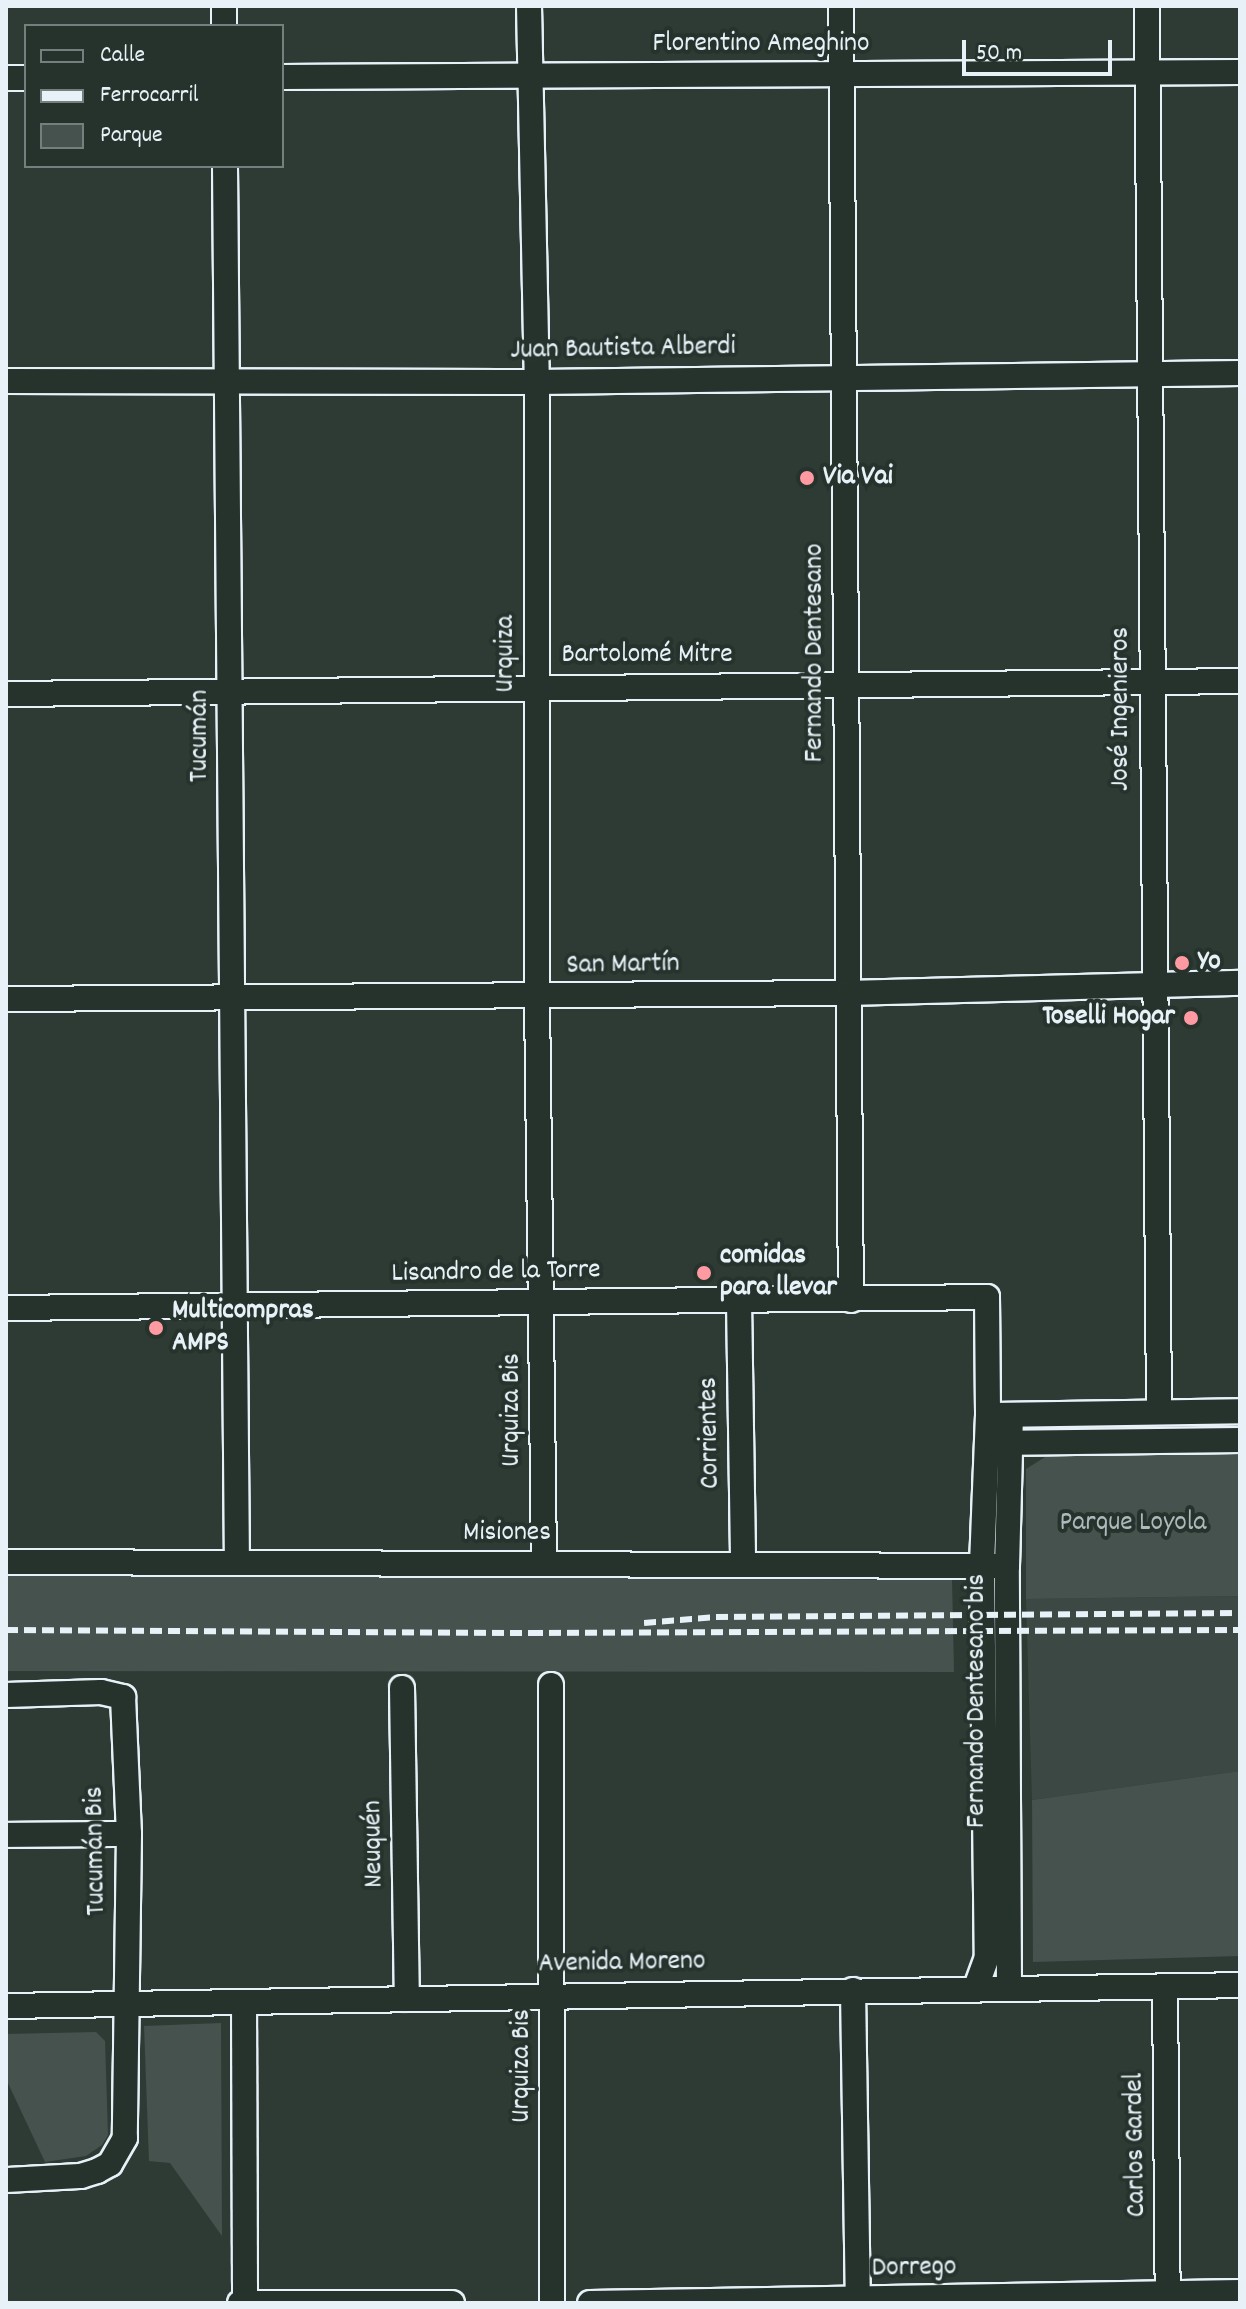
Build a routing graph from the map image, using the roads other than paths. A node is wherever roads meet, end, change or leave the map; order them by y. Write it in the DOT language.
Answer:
graph roads {
  1 [pos="529,6"];
  2 [pos="841,6"];
  3 [pos="1147,6"];
  4 [pos="1240,72"];
  5 [pos="841,74"];
  6 [pos="1148,74"];
  7 [pos="530,75"];
  8 [pos="284,77"];
  9 [pos="225,168"];
  10 [pos="1149,373"];
  11 [pos="1240,373"];
  12 [pos="844,378"];
  13 [pos="6,381"];
  14 [pos="226,382"];
  15 [pos="537,382"];
  16 [pos="1240,681"];
  17 [pos="1152,682"];
  18 [pos="846,684"];
  19 [pos="537,687"];
  20 [pos="231,693"];
  21 [pos="6,694"];
  22 [pos="1240,983"];
  23 [pos="1154,985"];
  24 [pos="849,993"];
  25 [pos="537,997"];
  26 [pos="233,998"];
  27 [pos="6,999"];
  28 [pos="851,1300"];
  29 [pos="739,1301"];
  30 [pos="542,1303"];
  31 [pos="237,1306"];
  32 [pos="6,1308"];
  33 [pos="1159,1411"];
  34 [pos="1240,1411"];
  35 [pos="999,1415"];
  36 [pos="1240,1440"];
  37 [pos="984,1443"];
  38 [pos="1010,1443"];
  39 [pos="6,1562"];
  40 [pos="237,1562"];
  41 [pos="544,1564"];
  42 [pos="743,1564"];
  43 [pos="982,1566"];
  44 [pos="1007,1566"];
  45 [pos="551,1685"];
  46 [pos="402,1688"];
  47 [pos="6,1695"];
  48 [pos="129,1834"];
  49 [pos="6,1835"];
  50 [pos="1240,1985"];
  51 [pos="1165,1986"];
  52 [pos="976,1987"];
  53 [pos="1009,1987"];
  54 [pos="853,1990"];
  55 [pos="553,1994"];
  56 [pos="407,1999"];
  57 [pos="244,2002"];
  58 [pos="128,2004"];
  59 [pos="6,2006"];
  60 [pos="6,2180"];
  61 [pos="1240,2292"];
  62 [pos="1168,2298"];
  63 [pos="858,2302"];
  64 [pos="242,2303"];
  65 [pos="452,2303"];
  66 [pos="552,2303"];
  67 [pos="590,2303"];
  1 -- 7 [label="street, Urquiza"];
  2 -- 5 [label="street, Fernando Dentesano"];
  3 -- 6 [label="street, José Ingenieros"];
  4 -- 6 [label="street, Florentino Ameghino"];
  5 -- 6 [label="street, Florentino Ameghino"];
  5 -- 7 [label="street, Florentino Ameghino"];
  5 -- 12 [label="street, Fernando Dentesano"];
  6 -- 10 [label="street, José Ingenieros"];
  7 -- 8 [label="street, Florentino Ameghino"];
  7 -- 15 [label="street, Urquiza"];
  9 -- 14 [label="street, Tucumán"];
  10 -- 11 [label="street, Juan Bautista Alberdi"];
  10 -- 12 [label="street, Juan Bautista Alberdi"];
  10 -- 17 [label="street, José Ingenieros"];
  12 -- 15 [label="street, Juan Bautista Alberdi"];
  12 -- 18 [label="street, Fernando Dentesano"];
  13 -- 14 [label="street, Juan Bautista Alberdi"];
  14 -- 15 [label="street, Juan Bautista Alberdi"];
  14 -- 20 [label="street, Tucumán"];
  15 -- 19 [label="street, Urquiza"];
  16 -- 17 [label="street, Bartolomé Mitre"];
  17 -- 18 [label="street, Bartolomé Mitre"];
  17 -- 23 [label="street, José Ingenieros"];
  18 -- 19 [label="street, Bartolomé Mitre"];
  18 -- 24 [label="street, Fernando Dentesano"];
  19 -- 20 [label="street, Bartolomé Mitre"];
  19 -- 25 [label="street, Urquiza"];
  20 -- 21 [label="street, Bartolomé Mitre"];
  20 -- 26 [label="street, Tucumán"];
  22 -- 23 [label="street, San Martín"];
  23 -- 24 [label="street, San Martín"];
  23 -- 33 [label="street, José Ingenieros"];
  24 -- 25 [label="street, San Martín"];
  24 -- 28 [label="street, Fernando Dentesano"];
  25 -- 26 [label="street, San Martín"];
  25 -- 30 [label="street, Urquiza"];
  26 -- 27 [label="street, San Martín"];
  26 -- 31 [label="street, Tucumán"];
  28 -- 29 [label="street, Lisandro de la Torre"];
  28 -- 35 [label="street, Lisandro de la Torre"];
  29 -- 30 [label="street, Lisandro de la Torre"];
  29 -- 42 [label="street, Corrientes"];
  30 -- 31 [label="street, Lisandro de la Torre"];
  30 -- 41 [label="street, Urquiza Bis"];
  31 -- 32 [label="street, Lisandro de la Torre"];
  31 -- 40 [label="street"];
  33 -- 34 [label="street"];
  33 -- 35 [label="street"];
  35 -- 37 [label="street"];
  35 -- 38 [label="street, Fernando Dentesano bis"];
  36 -- 38 [label="street"];
  37 -- 38 [label="street"];
  37 -- 43 [label="street, Fernando Dentesano bis"];
  38 -- 44 [label="street, Fernando Dentesano bis"];
  39 -- 40 [label="street, Misiones"];
  40 -- 41 [label="street, Misiones"];
  41 -- 42 [label="street, Misiones"];
  42 -- 43 [label="street, Misiones"];
  43 -- 44 [label="street, Misiones"];
  43 -- 52 [label="street, Fernando Dentesano bis"];
  44 -- 53 [label="street, Fernando Dentesano bis"];
  45 -- 55 [label="street, Urquiza Bis"];
  46 -- 56 [label="street, Neuquén"];
  47 -- 48 [label="street, Tucumán Bis"];
  48 -- 49 [label="street"];
  48 -- 58 [label="street, Tucumán Bis"];
  50 -- 51 [label="street, Avenida Moreno"];
  51 -- 53 [label="street, Avenida Moreno"];
  51 -- 62 [label="street, Carlos Gardel"];
  52 -- 53 [label="street, Avenida Moreno"];
  52 -- 54 [label="street, Avenida Moreno"];
  54 -- 55 [label="street, Avenida Moreno"];
  54 -- 63 [label="street"];
  55 -- 56 [label="street, Avenida Moreno"];
  55 -- 66 [label="street, Urquiza Bis"];
  56 -- 57 [label="street, Avenida Moreno"];
  57 -- 58 [label="street, Avenida Moreno"];
  57 -- 64 [label="street"];
  58 -- 59 [label="street, Avenida Moreno"];
  58 -- 60 [label="street, Tucumán Bis"];
  61 -- 62 [label="street, Dorrego"];
  62 -- 63 [label="street, Dorrego"];
  63 -- 67 [label="street, Dorrego"];
  64 -- 65 [label="street"];
}
